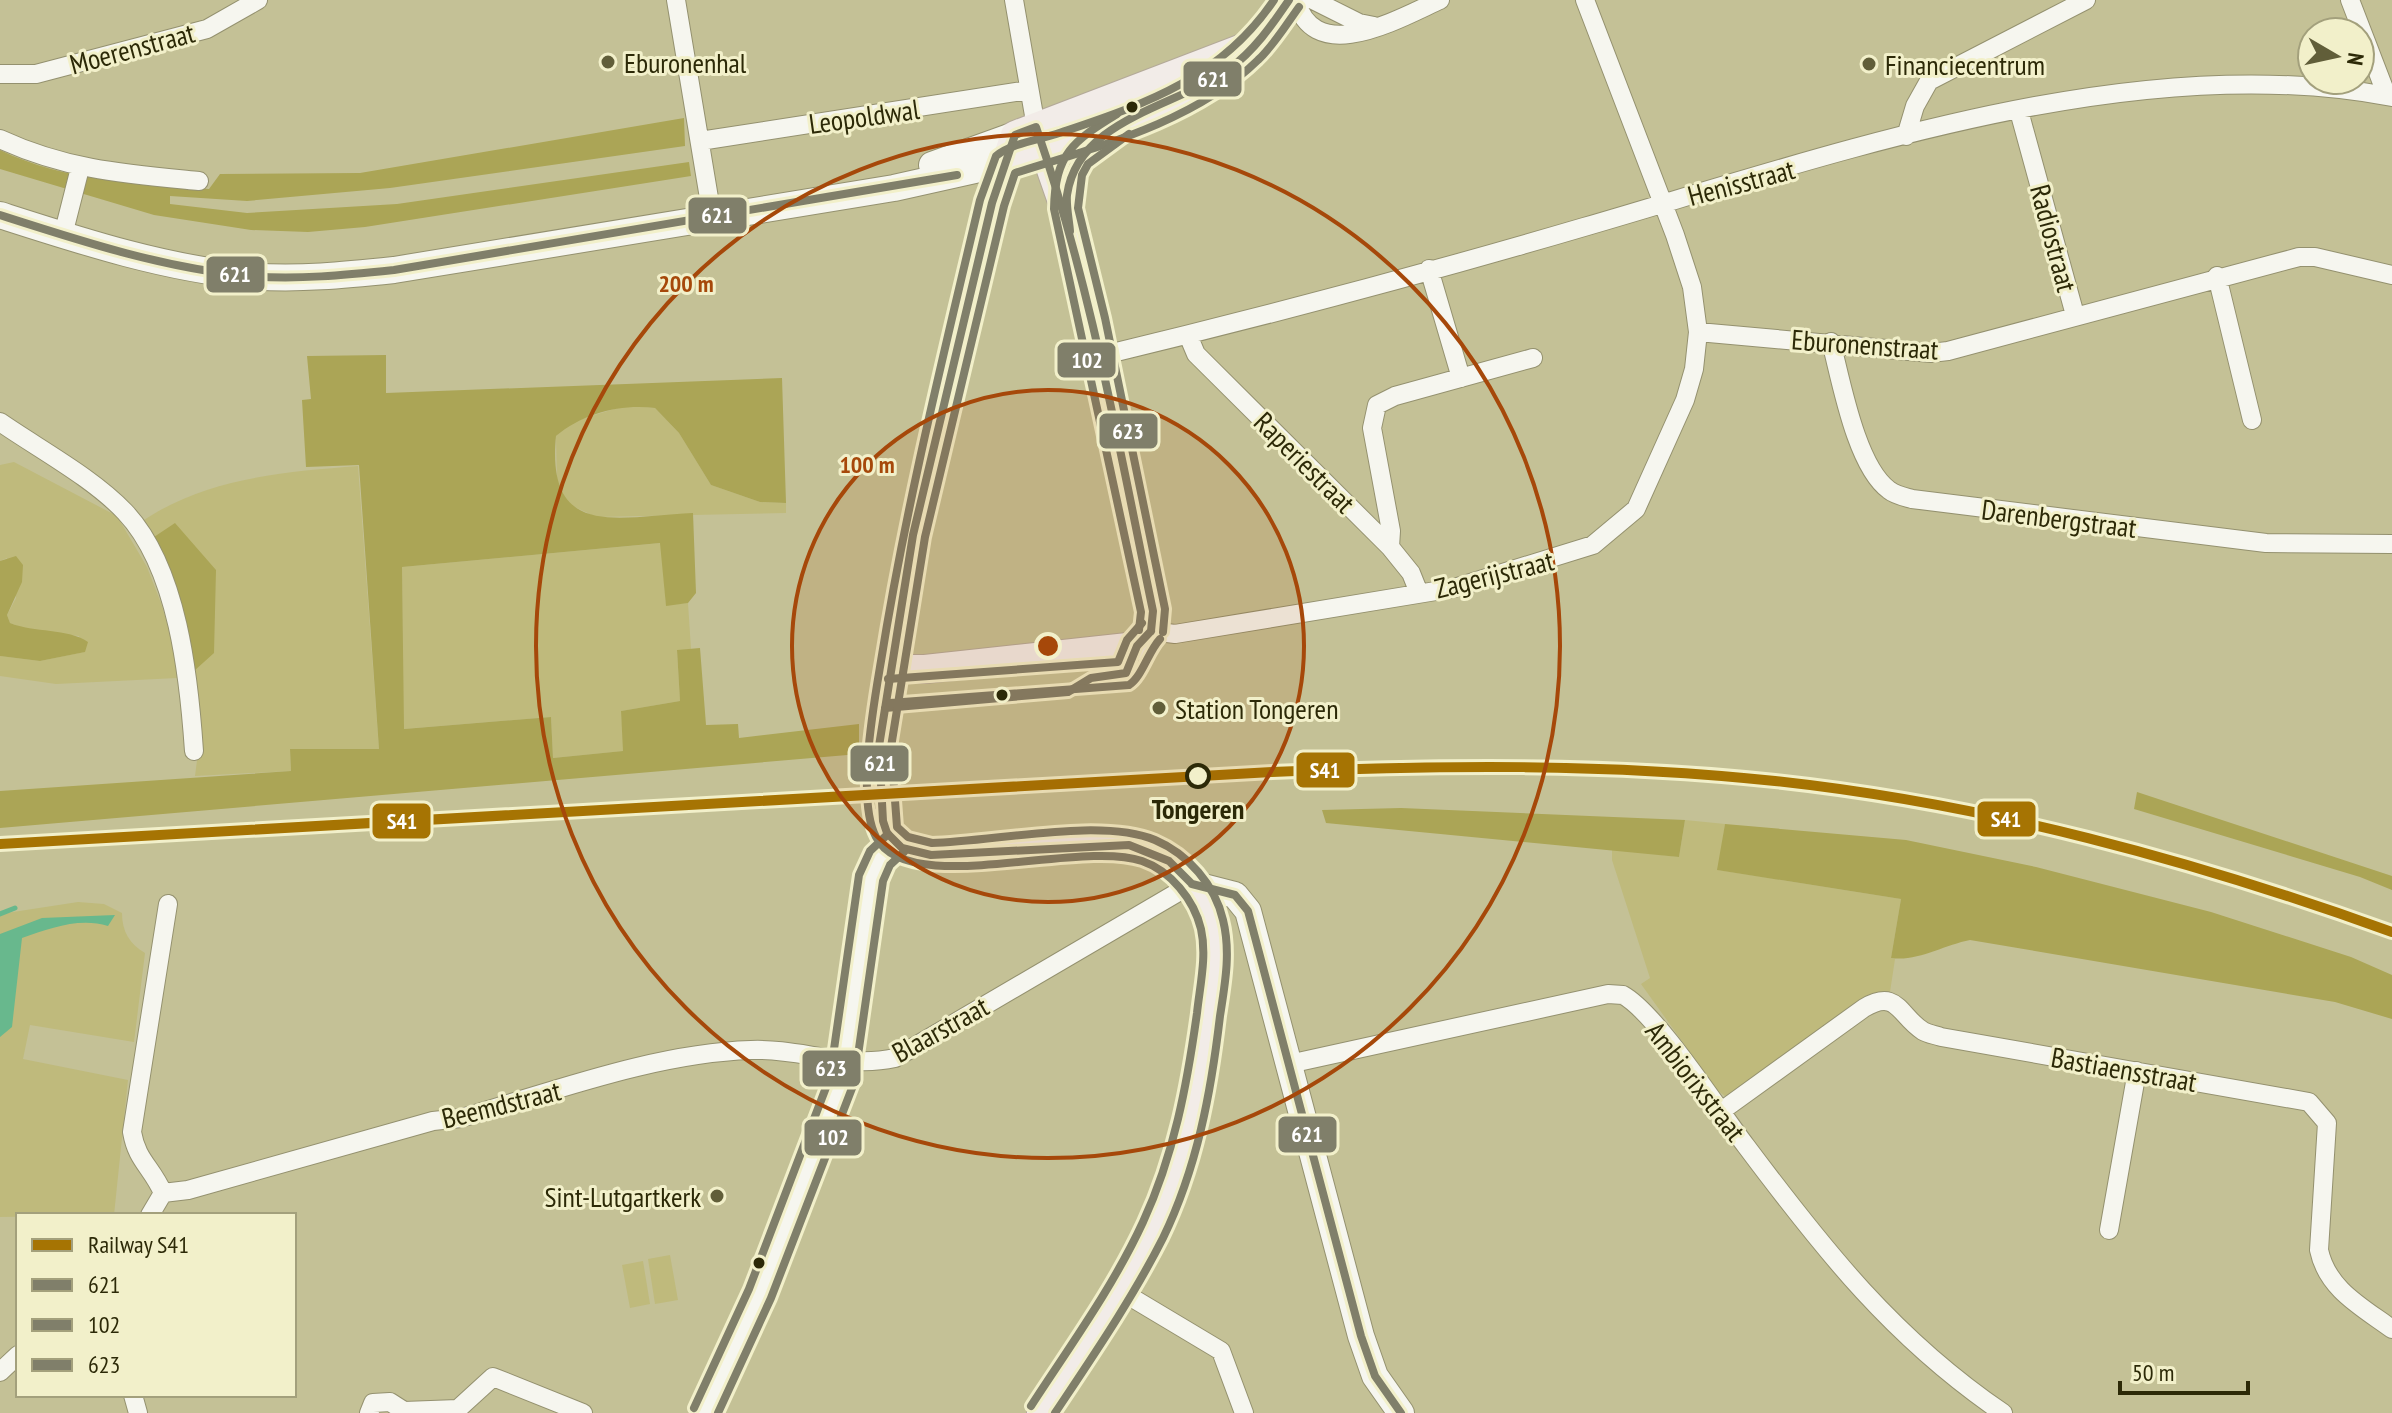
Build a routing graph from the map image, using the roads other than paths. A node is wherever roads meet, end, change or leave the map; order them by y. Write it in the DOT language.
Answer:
graph roads {
  1 [pos="258,0"];
  2 [pos="676,0"];
  3 [pos="1014,0"];
  4 [pos="1289,0"];
  5 [pos="1296,0"];
  6 [pos="1313,0"];
  7 [pos="1440,0"];
  8 [pos="1585,0"];
  9 [pos="2086,0"];
  10 [pos="2350,0"];
  11 [pos="1381,26"];
  12 [pos="1258,42"];
  13 [pos="0,74"];
  14 [pos="1029,90"];
  15 [pos="2390,96"];
  16 [pos="2019,111"];
  17 [pos="1123,124"];
  18 [pos="1906,136"];
  19 [pos="1032,138"];
  20 [pos="0,139"];
  21 [pos="700,141"];
  22 [pos="1006,163"];
  23 [pos="80,168"];
  24 [pos="957,175"];
  25 [pos="199,181"];
  26 [pos="865,190"];
  27 [pos="992,203"];
  28 [pos="1664,203"];
  29 [pos="1066,213"];
  30 [pos="0,215"];
  31 [pos="712,216"];
  32 [pos="63,235"];
  33 [pos="1429,269"];
  34 [pos="2392,275"];
  35 [pos="2217,276"];
  36 [pos="2075,315"];
  37 [pos="1698,332"];
  38 [pos="1188,335"];
  39 [pos="1831,342"];
  40 [pos="1100,356"];
  41 [pos="1533,358"];
  42 [pos="1461,378"];
  43 [pos="2252,420"];
  44 [pos="0,422"];
  45 [pos="2392,544"];
  46 [pos="1390,547"];
  47 [pos="1419,593"];
  48 [pos="1151,631"];
  49 [pos="893,669"];
  50 [pos="879,746"];
  51 [pos="194,751"];
  52 [pos="889,832"];
  53 [pos="1192,884"];
  54 [pos="168,904"];
  55 [pos="844,1062"];
  56 [pos="1289,1064"];
  57 [pos="2137,1071"];
  58 [pos="1720,1112"];
  59 [pos="163,1193"];
  60 [pos="151,1213"];
  61 [pos="2109,1230"];
  62 [pos="1119,1290"];
  63 [pos="2392,1329"];
  64 [pos="16,1357"];
  65 [pos="0,1372"];
  66 [pos="369,1413"];
  67 [pos="583,1413"];
  68 [pos="705,1413"];
  69 [pos="1041,1413"];
  70 [pos="1244,1413"];
  71 [pos="1401,1413"];
  72 [pos="2003,1413"];
  1 -- 13 [label="street, Moerenstraat"];
  2 -- 21 [label="street"];
  3 -- 14 [label="street"];
  4 -- 12 [label="main road"];
  5 -- 11 [label="street"];
  6 -- 11 [label="street"];
  7 -- 11 [label="street"];
  8 -- 28 [label="street, Zagerijstraat"];
  9 -- 18 [label="street"];
  10 -- 15 [label="street"];
  12 -- 17 [label="main road"];
  12 -- 19 [label="main road"];
  14 -- 19 [label="street"];
  14 -- 21 [label="street, Leopoldwal"];
  15 -- 16 [label="street, Henisstraat"];
  16 -- 18 [label="street, Henisstraat"];
  16 -- 36 [label="street, Radiostraat"];
  17 -- 19 [label="main road"];
  17 -- 29 [label="main road"];
  18 -- 28 [label="street, Henisstraat"];
  19 -- 22 [label="main road, Leopoldwal"];
  19 -- 26 [label="street, Leopoldwal"];
  19 -- 29 [label="main road"];
  20 -- 23 [label="street"];
  21 -- 31 [label="street"];
  22 -- 24 [label="street, Leopoldwal"];
  22 -- 27 [label="main road"];
  23 -- 25 [label="street"];
  23 -- 32 [label="street"];
  24 -- 26 [label="street, Leopoldwal"];
  24 -- 27 [label="street"];
  26 -- 31 [label="street, Leopoldwal"];
  27 -- 49 [label="main road"];
  28 -- 33 [label="street, Henisstraat"];
  28 -- 37 [label="street, Zagerijstraat"];
  29 -- 40 [label="main road"];
  30 -- 32 [label="street, Leopoldwal"];
  31 -- 32 [label="street, Leopoldwal"];
  33 -- 38 [label="street, Henisstraat"];
  33 -- 42 [label="street"];
  34 -- 35 [label="street, Radiostraat"];
  35 -- 36 [label="street, Radiostraat"];
  35 -- 43 [label="street"];
  36 -- 39 [label="street, Eburonenstraat"];
  37 -- 39 [label="street, Eburonenstraat"];
  37 -- 47 [label="street, Zagerijstraat"];
  38 -- 40 [label="street, Henisstraat"];
  38 -- 46 [label="street, Raperiestraat"];
  39 -- 45 [label="street, Darenbergstraat"];
  40 -- 48 [label="main road"];
  41 -- 42 [label="street"];
  42 -- 46 [label="street"];
  44 -- 51 [label="street"];
  46 -- 47 [label="street, Raperiestraat"];
  47 -- 48 [label="street, Zagerijstraat"];
  48 -- 49 [label="main road"];
  49 -- 50 [label="main road"];
  52 -- 53 [label="main road"];
  52 -- 55 [label="street"];
  53 -- 55 [label="street, Blaarstraat"];
  53 -- 56 [label="street"];
  53 -- 62 [label="main road"];
  54 -- 59 [label="street"];
  55 -- 59 [label="street, Beemdstraat"];
  55 -- 68 [label="street"];
  56 -- 58 [label="street, Ambiorixstraat"];
  56 -- 71 [label="street"];
  57 -- 58 [label="street, Bastiaensstraat"];
  57 -- 61 [label="street"];
  57 -- 63 [label="street, Bastiaensstraat"];
  58 -- 72 [label="street, Ambiorixstraat"];
  59 -- 60 [label="street"];
  62 -- 69 [label="main road"];
  62 -- 70 [label="street"];
  64 -- 65 [label="street"];
  66 -- 67 [label="street"];
}
